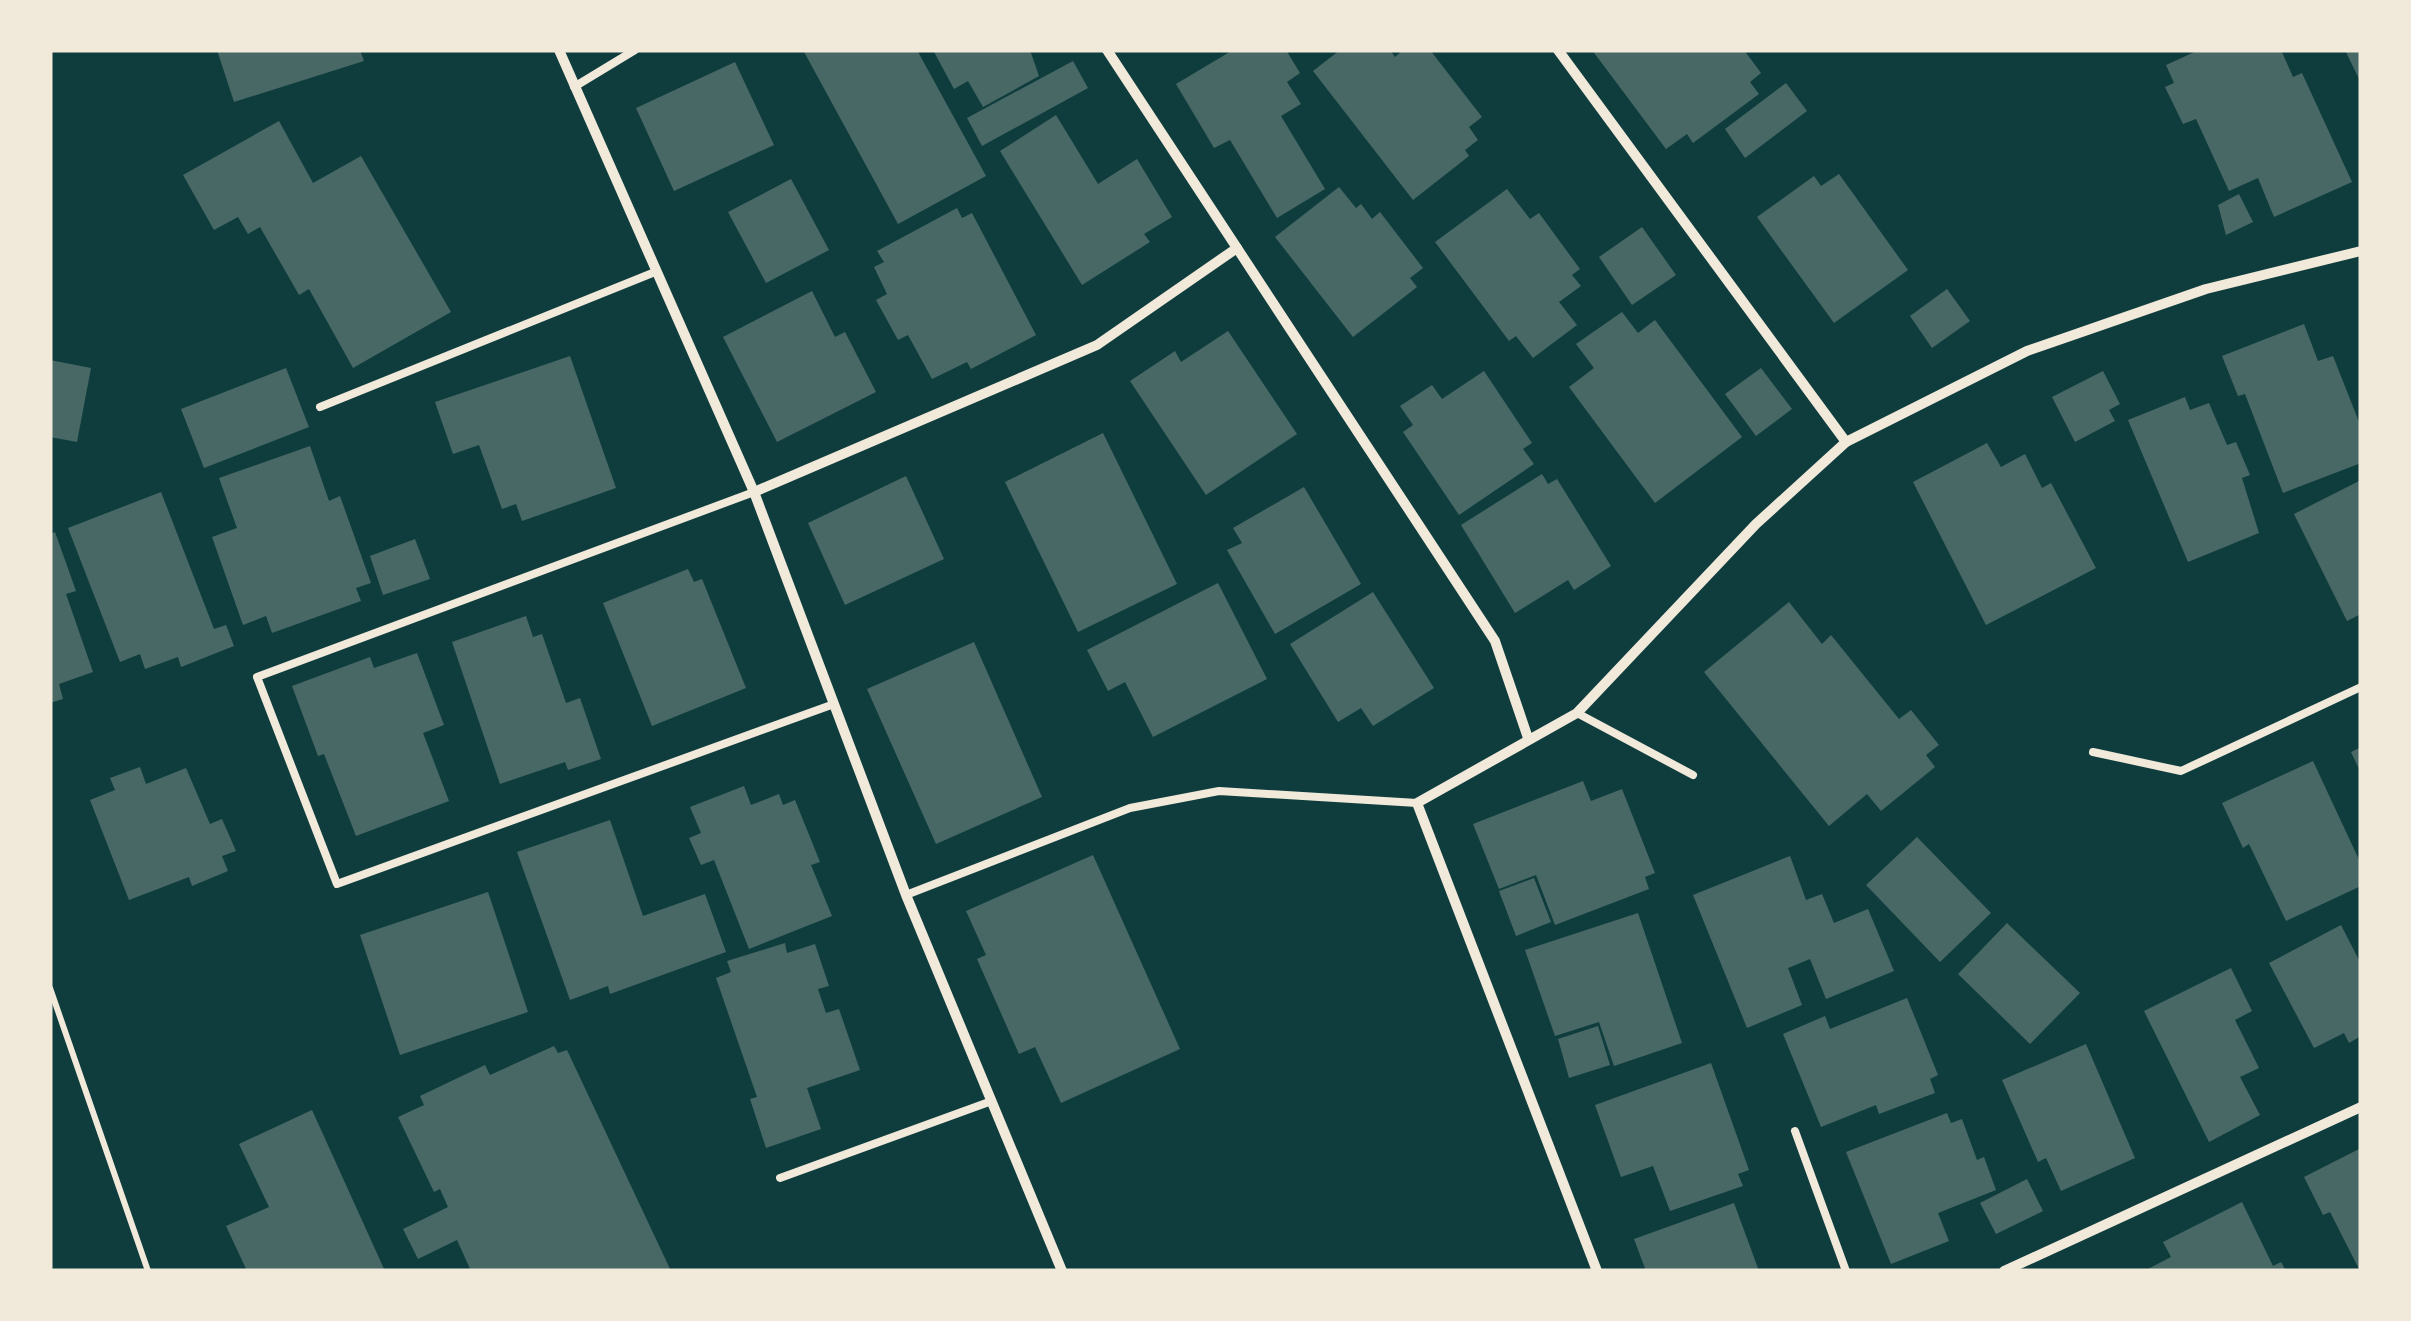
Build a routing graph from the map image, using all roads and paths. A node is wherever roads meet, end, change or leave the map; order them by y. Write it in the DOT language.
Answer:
graph roads {
  1 [pos="559,50"];
  2 [pos="635,50"];
  3 [pos="1107,50"];
  4 [pos="1558,50"];
  5 [pos="574,86"];
  6 [pos="1237,248"];
  7 [pos="2361,251"];
  8 [pos="655,272"];
  9 [pos="320,407"];
  10 [pos="1846,442"];
  11 [pos="754,492"];
  12 [pos="2361,687"];
  13 [pos="834,704"];
  14 [pos="1576,713"];
  15 [pos="1528,738"];
  16 [pos="2093,752"];
  17 [pos="1694,775"];
  18 [pos="1417,802"];
  19 [pos="906,895"];
  20 [pos="50,988"];
  21 [pos="989,1102"];
  22 [pos="2361,1107"];
  23 [pos="1795,1131"];
  24 [pos="780,1178"];
  25 [pos="148,1271"];
  26 [pos="1062,1271"];
  27 [pos="1598,1271"];
  28 [pos="1846,1271"];
  29 [pos="2004,1271"];
  1 -- 5 [label="street"];
  2 -- 5 [label="lane"];
  3 -- 6 [label="street"];
  4 -- 10 [label="street"];
  5 -- 8 [label="street"];
  6 -- 11 [label="street"];
  6 -- 15 [label="street"];
  7 -- 10 [label="street"];
  8 -- 9 [label="lane"];
  8 -- 11 [label="street"];
  10 -- 14 [label="street"];
  11 -- 13 [label="street"];
  11 -- 13 [label="lane"];
  12 -- 16 [label="lane"];
  13 -- 19 [label="street"];
  14 -- 15 [label="street"];
  14 -- 17 [label="lane"];
  15 -- 18 [label="street"];
  18 -- 19 [label="lane"];
  18 -- 27 [label="street"];
  19 -- 21 [label="street"];
  20 -- 25 [label="path"];
  21 -- 24 [label="lane"];
  21 -- 26 [label="street"];
  22 -- 29 [label="street"];
  23 -- 28 [label="lane"];
}
